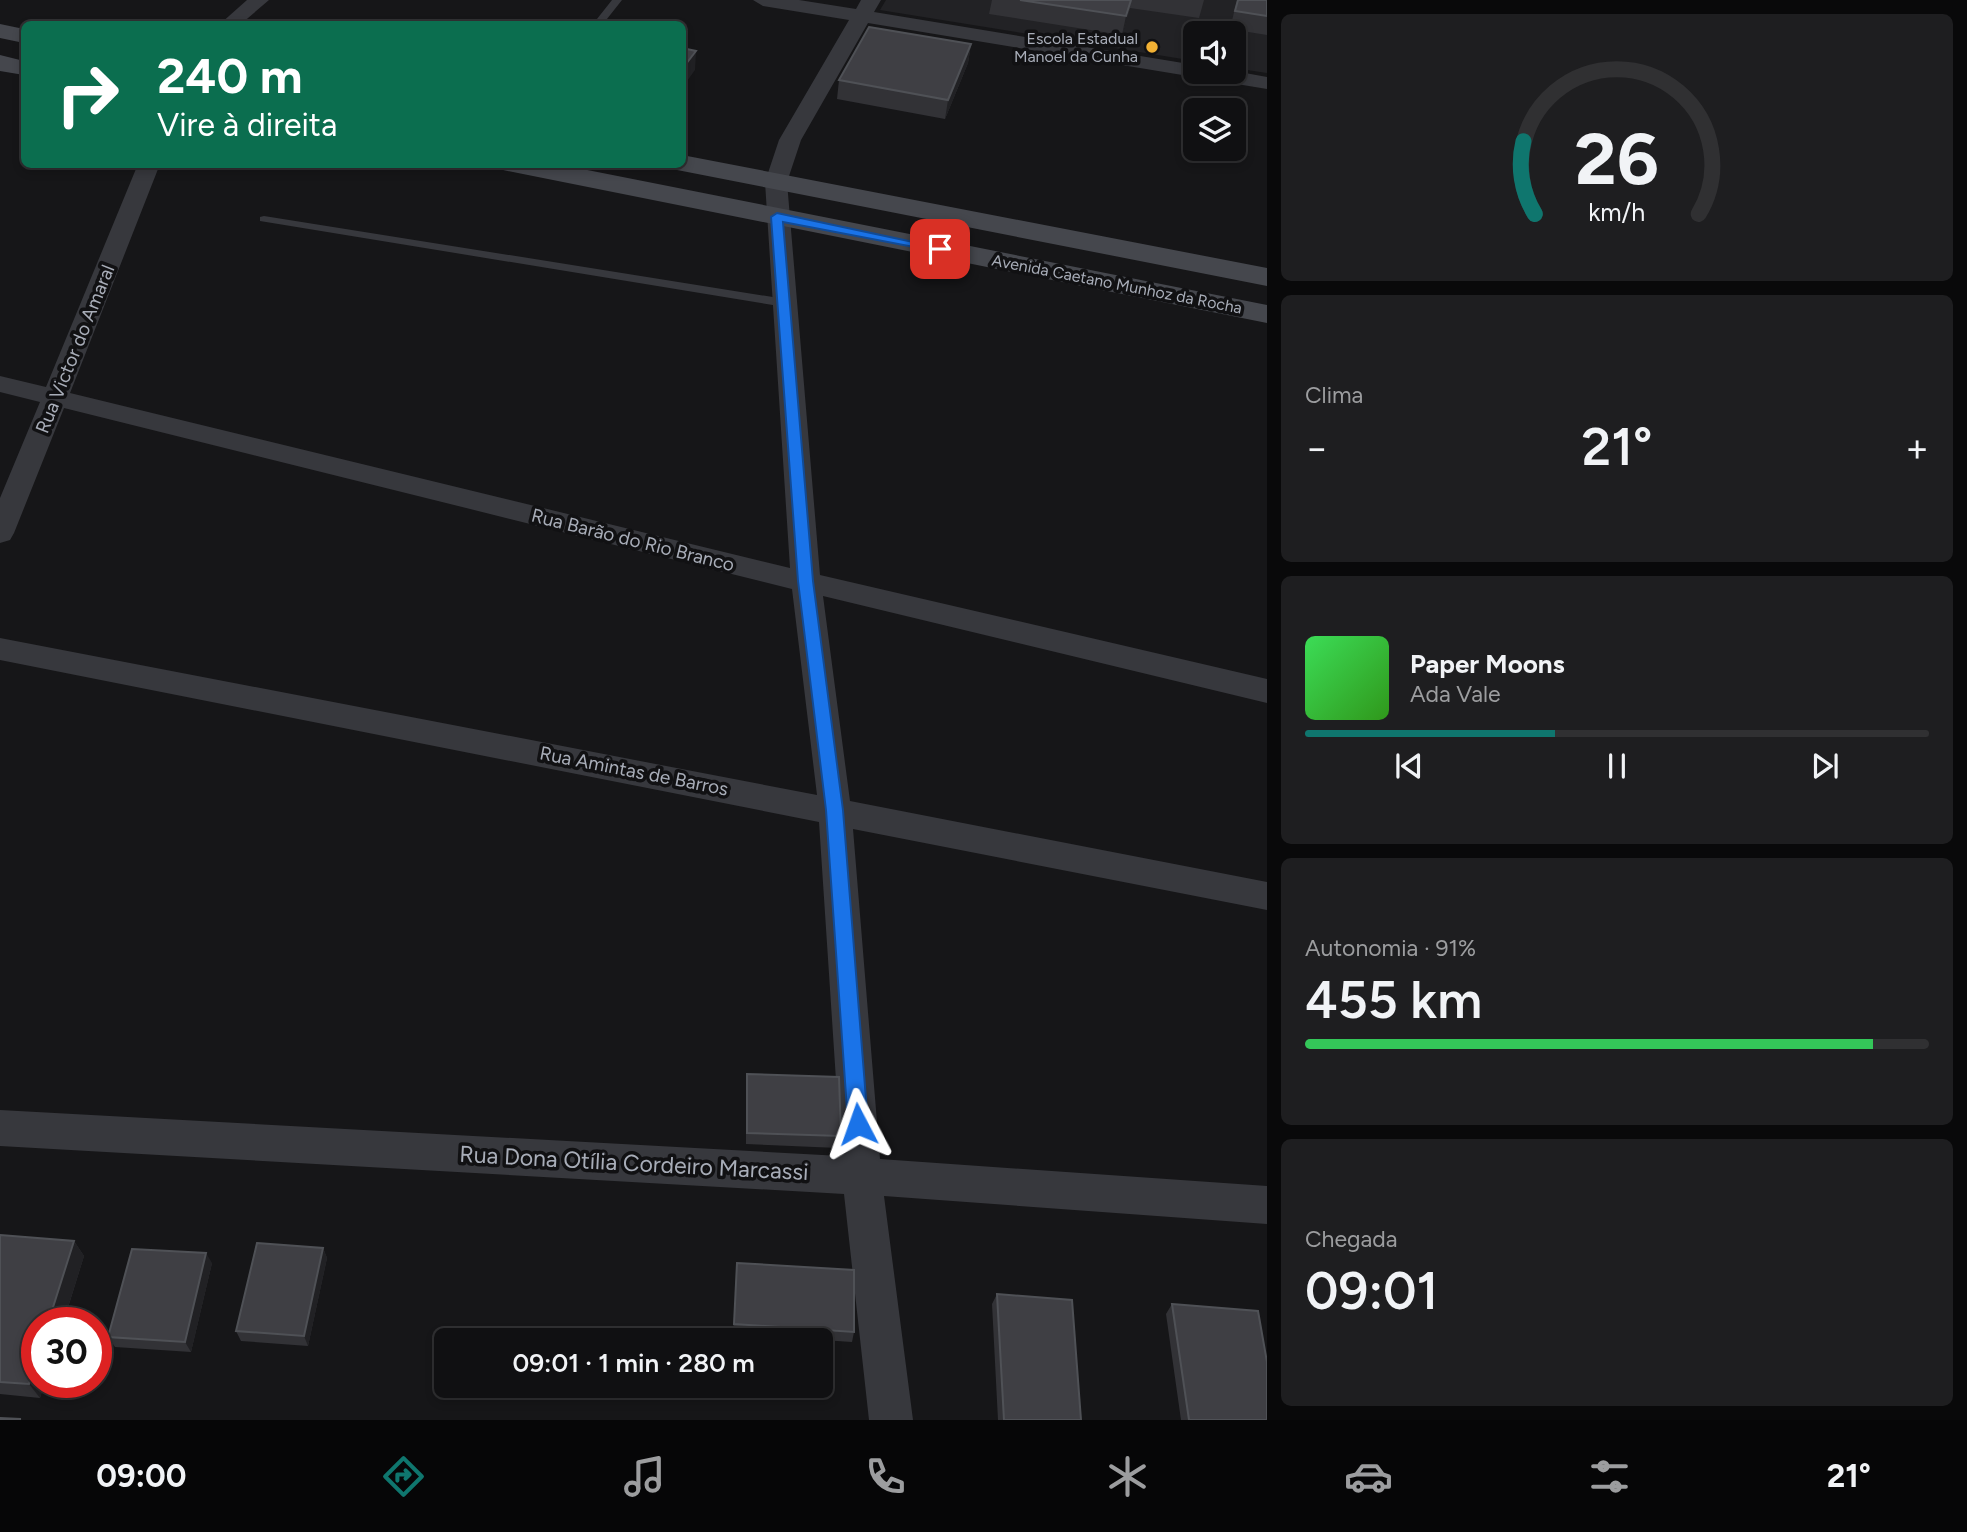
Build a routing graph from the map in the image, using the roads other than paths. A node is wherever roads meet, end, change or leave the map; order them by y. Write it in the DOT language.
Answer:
graph roads {
  1 [pos="259,0"];
  2 [pos="617,0"];
  3 [pos="763,0"];
  4 [pos="866,8"];
  5 [pos="234,21"];
  6 [pos="600,21"];
  7 [pos="0,31"];
  8 [pos="21,35"];
  9 [pos="0,63"];
  10 [pos="21,67"];
  11 [pos="1183,68"];
  12 [pos="1246,79"];
  13 [pos="1267,83"];
  14 [pos="686,164"];
  15 [pos="147,168"];
  16 [pos="552,168"];
  17 [pos="590,172"];
  18 [pos="776,182"];
  19 [pos="777,217"];
  20 [pos="264,219"];
  21 [pos="1267,277"];
  22 [pos="785,303"];
  23 [pos="1267,314"];
  24 [pos="0,384"];
  25 [pos="56,397"];
  26 [pos="0,533"];
  27 [pos="806,581"];
  28 [pos="0,649"];
  29 [pos="1267,691"];
  30 [pos="835,810"];
  31 [pos="1267,896"];
  32 [pos="0,1128"];
  33 [pos="862,1176"];
  34 [pos="1267,1205"];
  35 [pos="891,1420"];
  1 -- 5 [label="street"];
  2 -- 6 [label="lane"];
  3 -- 4 [label="street"];
  4 -- 11 [label="street"];
  4 -- 18 [label="street"];
  7 -- 8 [label="main road"];
  9 -- 10 [label="main road"];
  12 -- 13 [label="street"];
  14 -- 18 [label="main road, Avenida Caetano Munhoz da Rocha"];
  15 -- 25 [label="street, Rua Victor do Amaral"];
  16 -- 17 [label="main road, Avenida Caetano Munhoz da Rocha"];
  17 -- 19 [label="main road, Avenida Caetano Munhoz da Rocha"];
  18 -- 19 [label="street"];
  18 -- 21 [label="main road, Avenida Caetano Munhoz da Rocha"];
  19 -- 22 [label="street"];
  19 -- 23 [label="main road, Avenida Caetano Munhoz da Rocha"];
  20 -- 22 [label="lane"];
  22 -- 27 [label="street"];
  24 -- 25 [label="street, Rua Barão do Rio Branco"];
  25 -- 26 [label="street, Rua Victor do Amaral"];
  25 -- 27 [label="street, Rua Barão do Rio Branco"];
  27 -- 29 [label="street, Rua Barão do Rio Branco"];
  27 -- 30 [label="street"];
  28 -- 30 [label="street, Rua Amintas de Barros"];
  30 -- 31 [label="street, Rua Amintas de Barros"];
  30 -- 33 [label="street"];
  32 -- 33 [label="street, Rua Dona Otília Cordeiro Marcassi"];
  33 -- 34 [label="street, Rua Dona Otília Cordeiro Marcassi"];
  33 -- 35 [label="street"];
}
